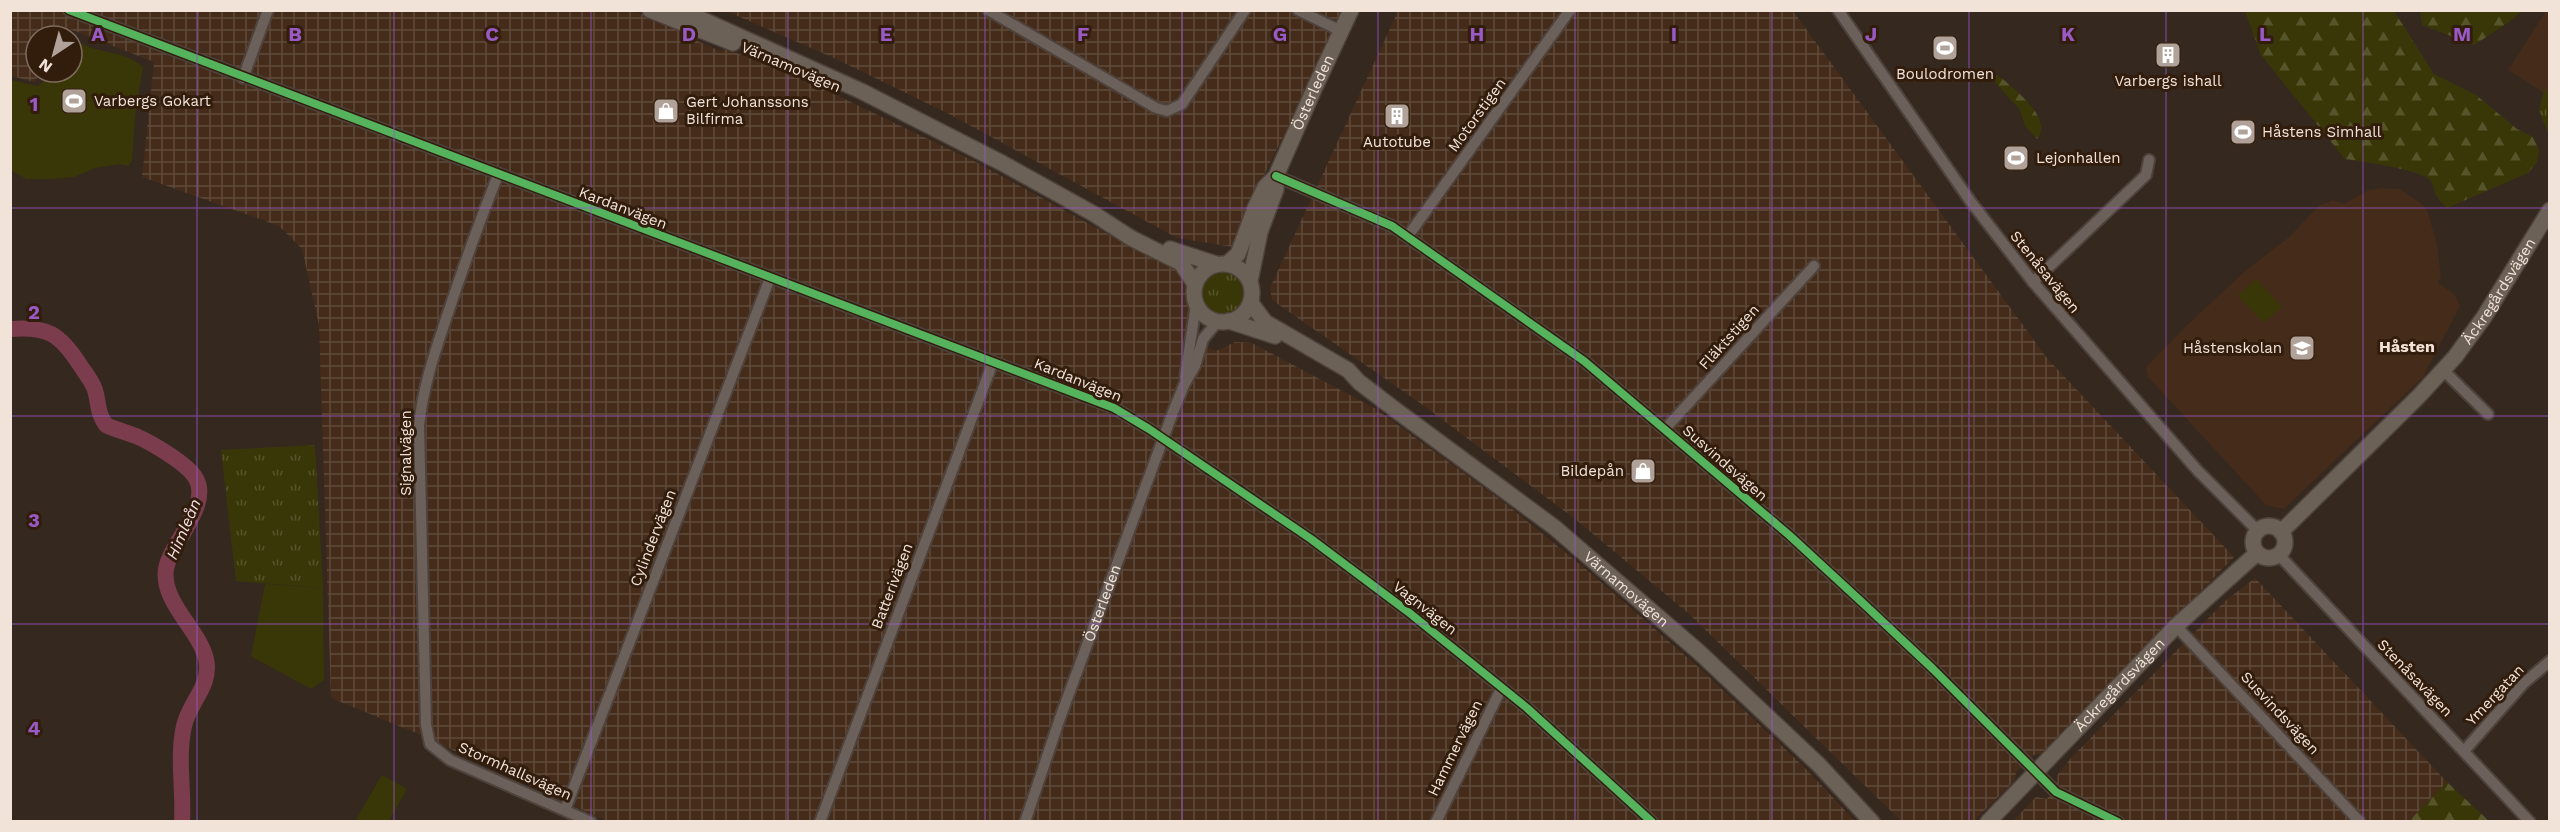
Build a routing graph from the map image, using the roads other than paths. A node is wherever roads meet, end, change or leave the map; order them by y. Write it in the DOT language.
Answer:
graph roads {
  1 [pos="69,10"];
  2 [pos="268,10"];
  3 [pos="988,10"];
  4 [pos="1245,10"];
  5 [pos="1298,10"];
  6 [pos="1352,10"];
  7 [pos="1570,10"];
  8 [pos="1838,10"];
  9 [pos="669,13"];
  10 [pos="1341,31"];
  11 [pos="243,78"];
  12 [pos="2149,159"];
  13 [pos="498,175"];
  14 [pos="1276,176"];
  15 [pos="2550,210"];
  16 [pos="1094,214"];
  17 [pos="1408,236"];
  18 [pos="1222,264"];
  19 [pos="1814,266"];
  20 [pos="770,278"];
  21 [pos="1250,281"];
  22 [pos="2033,282"];
  23 [pos="1195,284"];
  24 [pos="1251,303"];
  25 [pos="1196,304"];
  26 [pos="1224,321"];
  27 [pos="993,362"];
  28 [pos="2443,370"];
  29 [pos="1359,382"];
  30 [pos="1184,385"];
  31 [pos="2488,414"];
  32 [pos="1665,429"];
  33 [pos="1163,439"];
  34 [pos="2258,531"];
  35 [pos="2281,532"];
  36 [pos="2257,553"];
  37 [pos="2279,555"];
  38 [pos="2176,626"];
  39 [pos="2550,661"];
  40 [pos="1502,687"];
  41 [pos="430,744"];
  42 [pos="2464,751"];
  43 [pos="2035,773"];
  44 [pos="565,810"];
  45 [pos="591,822"];
  46 [pos="820,822"];
  47 [pos="1025,822"];
  48 [pos="1436,822"];
  49 [pos="1652,822"];
  50 [pos="1872,822"];
  51 [pos="1988,822"];
  52 [pos="2118,822"];
  53 [pos="2361,822"];
  54 [pos="2530,822"];
  1 -- 11 [label="street, Kardanvägen"];
  2 -- 11 [label="street"];
  3 -- 4 [label="street"];
  5 -- 10 [label="street"];
  6 -- 10 [label="main road, Österleden"];
  7 -- 17 [label="street, Motorstigen"];
  8 -- 22 [label="street, Stenåsavägen"];
  9 -- 16 [label="main road, Värnamovägen"];
  10 -- 14 [label="main road, Österleden"];
  11 -- 13 [label="street, Kardanvägen"];
  12 -- 22 [label="street"];
  13 -- 20 [label="street, Kardanvägen"];
  13 -- 41 [label="street, Signalvägen"];
  14 -- 17 [label="street, Susvindsvägen"];
  14 -- 18 [label="main road, Österleden"];
  14 -- 21 [label="main road, Österleden"];
  15 -- 28 [label="main road, Äckregårdsvägen"];
  16 -- 18 [label="main road, Värnamovägen"];
  16 -- 23 [label="main road, Värnamovägen"];
  17 -- 32 [label="street, Susvindsvägen"];
  18 -- 21 [label="main road, Värnamovägen"];
  18 -- 23 [label="main road"];
  19 -- 32 [label="street, Fläktstigen"];
  20 -- 27 [label="street, Kardanvägen"];
  20 -- 44 [label="street, Cylindervägen"];
  21 -- 24 [label="main road"];
  22 -- 34 [label="street, Stenåsavägen"];
  23 -- 25 [label="main road"];
  24 -- 26 [label="main road"];
  24 -- 29 [label="main road, Värnamovägen"];
  25 -- 26 [label="main road, Värnamovägen"];
  25 -- 30 [label="street, Österleden"];
  26 -- 29 [label="main road, Värnamovägen"];
  26 -- 30 [label="street, Österleden"];
  27 -- 33 [label="street, Kardanvägen"];
  27 -- 46 [label="street, Batterivägen"];
  28 -- 31 [label="street"];
  28 -- 35 [label="main road, Äckregårdsvägen"];
  29 -- 50 [label="main road, Värnamovägen"];
  30 -- 33 [label="street, Österleden"];
  32 -- 43 [label="street, Susvindsvägen"];
  33 -- 40 [label="street, Vagnvägen"];
  33 -- 47 [label="street, Österleden"];
  34 -- 35 [label="main road"];
  34 -- 36 [label="main road"];
  35 -- 37 [label="main road"];
  36 -- 37 [label="main road"];
  36 -- 38 [label="main road, Äckregårdsvägen"];
  37 -- 42 [label="street, Stenåsavägen"];
  38 -- 43 [label="main road, Äckregårdsvägen"];
  38 -- 53 [label="street, Susvindsvägen"];
  39 -- 42 [label="street, Ymergatan"];
  40 -- 48 [label="street, Hammervägen"];
  40 -- 49 [label="street, Vagnvägen"];
  41 -- 44 [label="street, Stormhallsvägen"];
  42 -- 54 [label="street, Stenåsavägen"];
  43 -- 51 [label="main road, Äckregårdsvägen"];
  43 -- 52 [label="street, Susvindsvägen"];
  44 -- 45 [label="street, Stormhallsvägen"];
}
